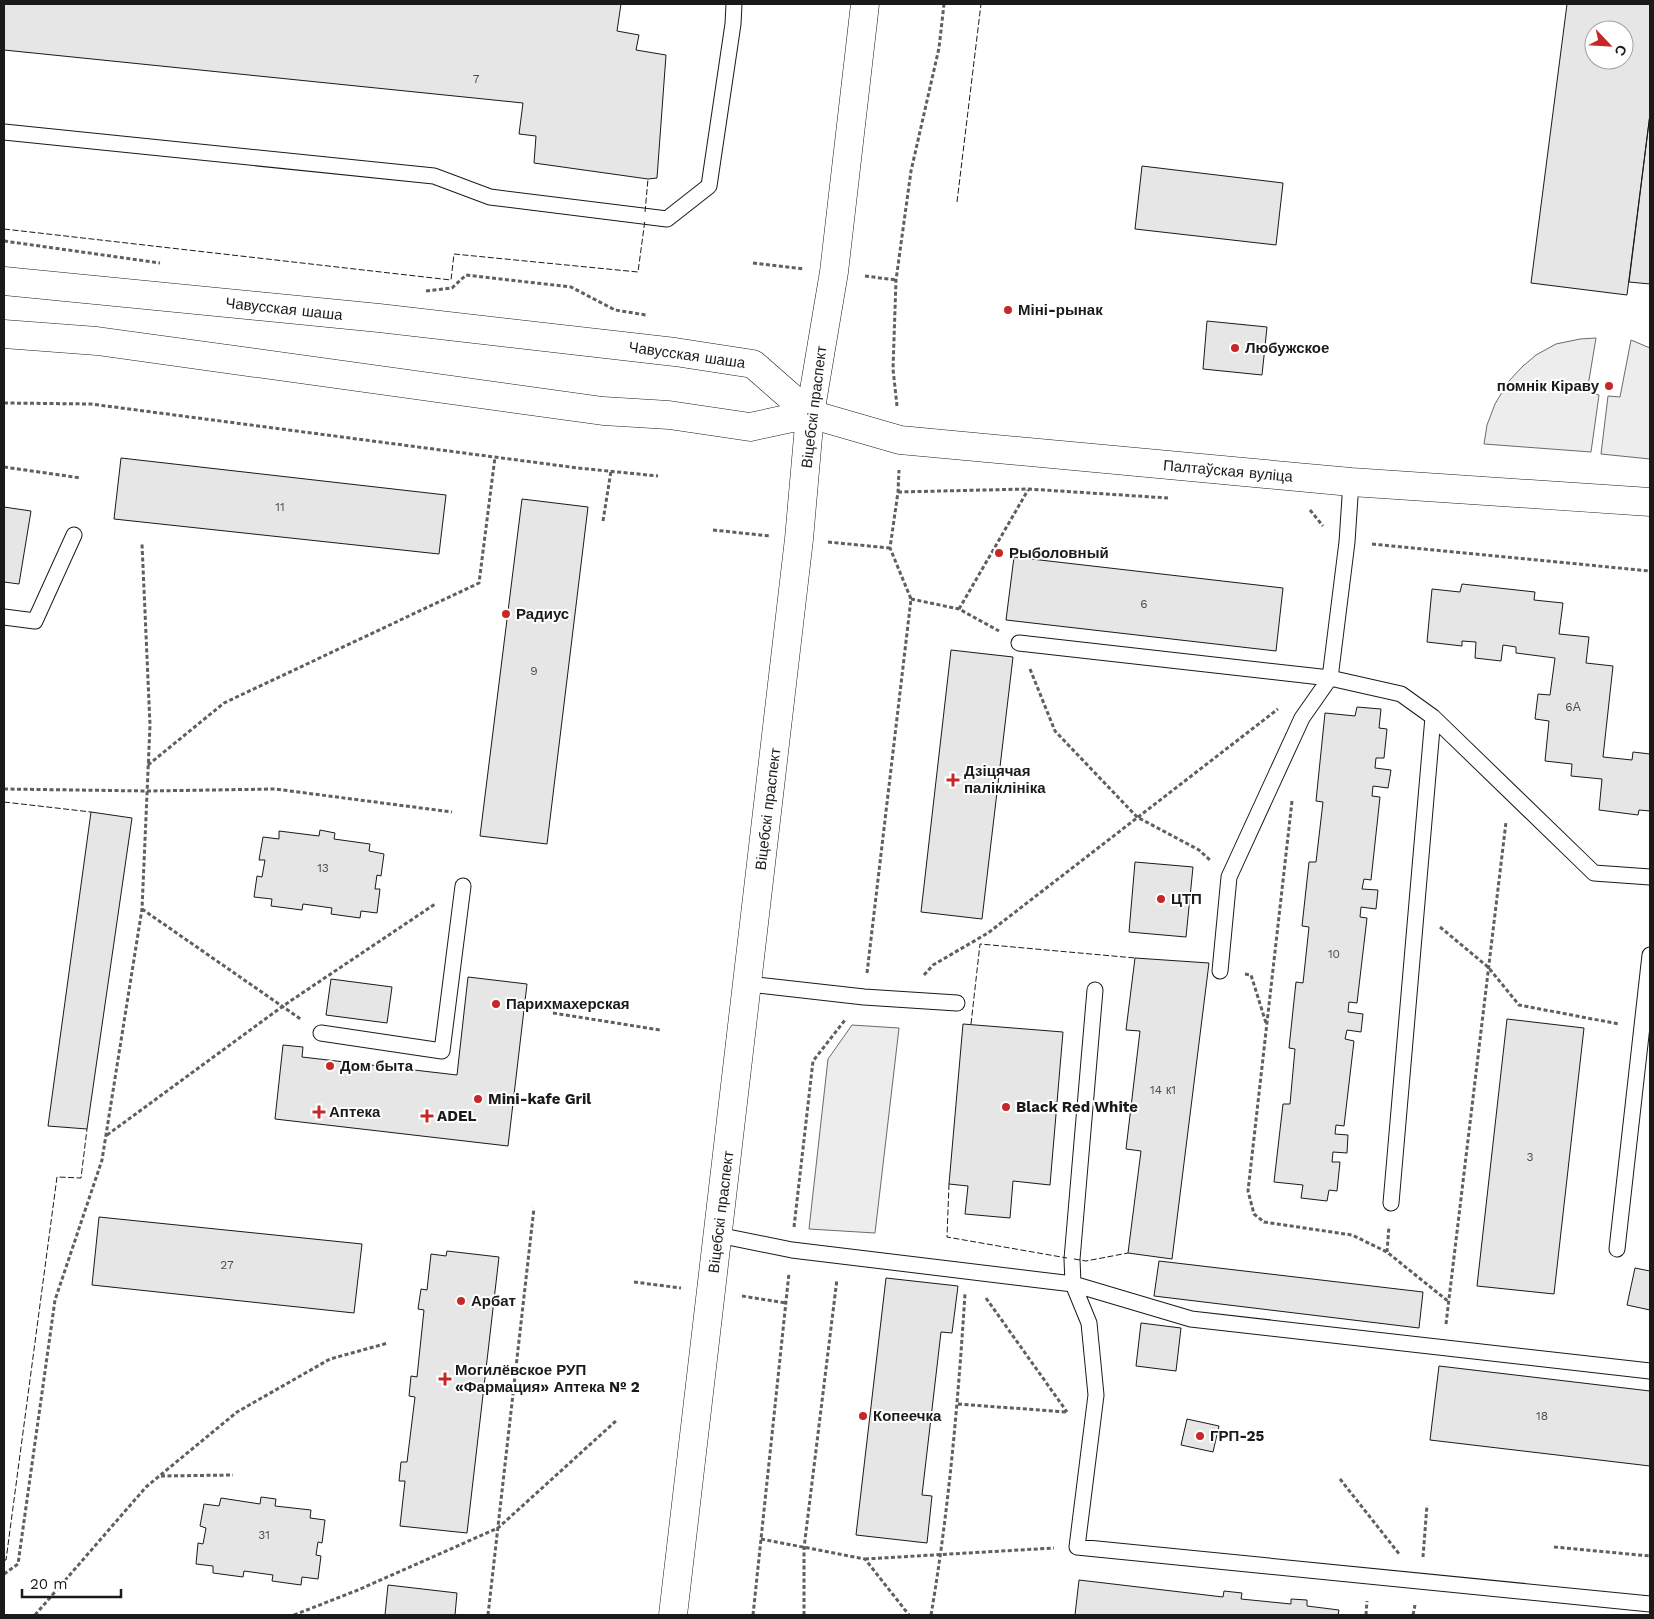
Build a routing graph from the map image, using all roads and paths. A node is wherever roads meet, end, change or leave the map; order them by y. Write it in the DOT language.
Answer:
graph roads {
  1 [pos="734,4"];
  2 [pos="866,4"];
  3 [pos="944,4"];
  4 [pos="4,132"];
  5 [pos="4,241"];
  6 [pos="161,263"];
  7 [pos="4,281"];
  8 [pos="425,291"];
  9 [pos="650,316"];
  10 [pos="4,334"];
  11 [pos="4,403"];
  12 [pos="810,414"];
  13 [pos="900,440"];
  14 [pos="495,457"];
  15 [pos="4,467"];
  16 [pos="611,471"];
  17 [pos="658,476"];
  18 [pos="82,478"];
  19 [pos="1351,482"];
  20 [pos="1028,490"];
  21 [pos="898,492"];
  22 [pos="1173,499"];
  23 [pos="1650,502"];
  24 [pos="1308,507"];
  25 [pos="603,521"];
  26 [pos="74,535"];
  27 [pos="1347,542"];
  28 [pos="142,544"];
  29 [pos="1650,571"];
  30 [pos="911,599"];
  31 [pos="958,609"];
  32 [pos="4,617"];
  33 [pos="1019,643"];
  34 [pos="1330,678"];
  35 [pos="1282,707"];
  36 [pos="1433,717"];
  37 [pos="148,765"];
  38 [pos="4,789"];
  39 [pos="147,791"];
  40 [pos="1509,791"];
  41 [pos="1293,798"];
  42 [pos="452,812"];
  43 [pos="1137,818"];
  44 [pos="1229,877"];
  45 [pos="1650,877"];
  46 [pos="463,886"];
  47 [pos="1416,908"];
  48 [pos="142,909"];
  49 [pos="1650,955"];
  50 [pos="1488,967"];
  51 [pos="1220,971"];
  52 [pos="748,984"];
  53 [pos="1096,990"];
  54 [pos="864,997"];
  55 [pos="902,1000"];
  56 [pos="958,1003"];
  57 [pos="283,1006"];
  58 [pos="553,1013"];
  59 [pos="1267,1026"];
  60 [pos="1642,1028"];
  61 [pos="660,1030"];
  62 [pos="321,1033"];
  63 [pos="106,1135"];
  64 [pos="1392,1203"];
  65 [pos="534,1208"];
  66 [pos="718,1235"];
  67 [pos="1617,1249"];
  68 [pos="792,1250"];
  69 [pos="840,1256"];
  70 [pos="967,1271"];
  71 [pos="1073,1284"];
  72 [pos="1448,1302"];
  73 [pos="388,1343"];
  74 [pos="1443,1348"];
  75 [pos="1650,1371"];
  76 [pos="958,1404"];
  77 [pos="1066,1412"];
  78 [pos="1094,1414"];
  79 [pos="617,1420"];
  80 [pos="233,1475"];
  81 [pos="160,1476"];
  82 [pos="1340,1479"];
  83 [pos="498,1528"];
  84 [pos="761,1539"];
  85 [pos="1077,1547"];
  86 [pos="1554,1547"];
  87 [pos="804,1548"];
  88 [pos="941,1553"];
  89 [pos="1650,1556"];
  90 [pos="864,1559"];
  91 [pos="4,1574"];
  92 [pos="1421,1581"];
  93 [pos="1650,1604"];
  94 [pos="34,1615"];
  95 [pos="294,1615"];
  96 [pos="488,1615"];
  97 [pos="673,1615"];
  98 [pos="752,1615"];
  99 [pos="804,1615"];
  100 [pos="909,1615"];
  101 [pos="931,1615"];
  1 -- 4 [label="lane"];
  2 -- 12 [label="main road, Віцебскі праспект"];
  3 -- 13 [label="path"];
  5 -- 6 [label="path"];
  7 -- 12 [label="main road, Чавусская шаша"];
  8 -- 9 [label="path"];
  10 -- 12 [label="main road"];
  11 -- 14 [label="path"];
  12 -- 13 [label="main road, Палтаўская вуліца"];
  12 -- 52 [label="main road, Віцебскі праспект"];
  13 -- 19 [label="main road, Палтаўская вуліца"];
  13 -- 21 [label="path"];
  14 -- 16 [label="path"];
  14 -- 37 [label="path"];
  15 -- 18 [label="path"];
  16 -- 17 [label="path"];
  16 -- 25 [label="path"];
  19 -- 23 [label="main road, Палтаўская вуліца"];
  19 -- 27 [label="lane"];
  20 -- 21 [label="path"];
  20 -- 22 [label="path"];
  20 -- 31 [label="path"];
  21 -- 30 [label="path"];
  24 -- 27 [label="path"];
  26 -- 32 [label="lane"];
  27 -- 29 [label="path"];
  27 -- 34 [label="lane"];
  28 -- 37 [label="path"];
  30 -- 31 [label="path"];
  30 -- 54 [label="path"];
  31 -- 33 [label="path"];
  33 -- 34 [label="lane"];
  33 -- 43 [label="path"];
  34 -- 36 [label="lane"];
  34 -- 44 [label="lane"];
  35 -- 43 [label="path"];
  36 -- 40 [label="lane"];
  36 -- 47 [label="lane"];
  37 -- 39 [label="path"];
  38 -- 39 [label="path"];
  39 -- 42 [label="path"];
  39 -- 48 [label="path"];
  40 -- 45 [label="lane"];
  40 -- 50 [label="path"];
  41 -- 59 [label="path"];
  43 -- 44 [label="path"];
  43 -- 55 [label="path"];
  44 -- 51 [label="lane"];
  46 -- 57 [label="path"];
  46 -- 62 [label="lane"];
  47 -- 50 [label="path"];
  47 -- 64 [label="lane"];
  48 -- 57 [label="path"];
  48 -- 63 [label="path"];
  49 -- 60 [label="lane"];
  50 -- 60 [label="path"];
  50 -- 72 [label="path"];
  51 -- 59 [label="path"];
  52 -- 54 [label="lane"];
  52 -- 66 [label="main road, Віцебскі праспект"];
  53 -- 71 [label="lane"];
  54 -- 55 [label="lane"];
  54 -- 68 [label="path"];
  55 -- 56 [label="lane"];
  57 -- 62 [label="path"];
  57 -- 63 [label="path"];
  58 -- 61 [label="path"];
  59 -- 72 [label="path"];
  60 -- 67 [label="lane"];
  63 -- 91 [label="path"];
  65 -- 83 [label="path"];
  66 -- 68 [label="lane"];
  66 -- 97 [label="main road, Віцебскі праспект"];
  68 -- 69 [label="lane"];
  68 -- 84 [label="path"];
  69 -- 70 [label="lane"];
  69 -- 87 [label="path"];
  70 -- 71 [label="lane"];
  70 -- 76 [label="path"];
  70 -- 77 [label="path"];
  71 -- 74 [label="lane"];
  71 -- 78 [label="lane"];
  72 -- 74 [label="path"];
  73 -- 81 [label="path"];
  74 -- 75 [label="lane"];
  76 -- 77 [label="path"];
  76 -- 88 [label="path"];
  77 -- 78 [label="path"];
  78 -- 85 [label="lane"];
  79 -- 83 [label="path"];
  80 -- 81 [label="path"];
  81 -- 94 [label="path"];
  82 -- 92 [label="path"];
  83 -- 95 [label="path"];
  83 -- 96 [label="path"];
  84 -- 87 [label="path"];
  84 -- 98 [label="path"];
  85 -- 88 [label="path"];
  85 -- 92 [label="lane"];
  86 -- 89 [label="path"];
  87 -- 90 [label="path"];
  87 -- 99 [label="path"];
  88 -- 90 [label="path"];
  88 -- 101 [label="path"];
  90 -- 100 [label="path"];
  92 -- 93 [label="lane"];
}
